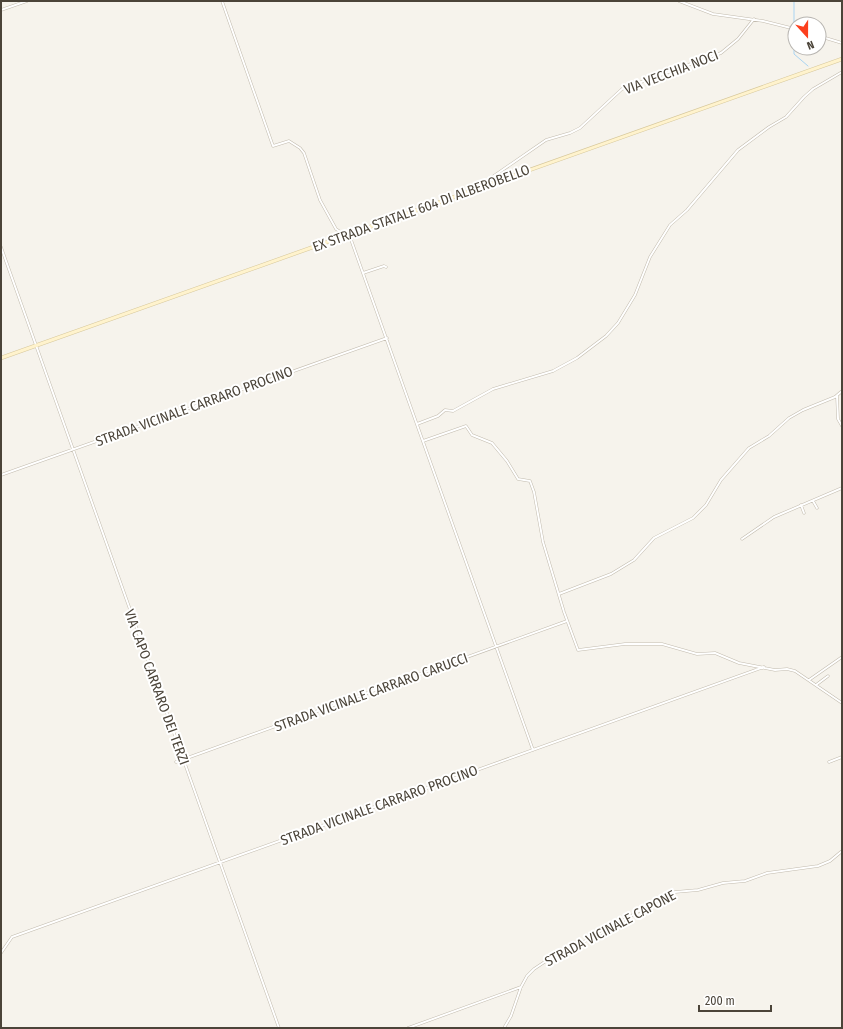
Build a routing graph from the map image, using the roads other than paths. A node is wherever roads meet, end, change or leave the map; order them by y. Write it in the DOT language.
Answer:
graph roads {
  1 [pos="27,1"];
  2 [pos="222,1"];
  3 [pos="679,1"];
  4 [pos="1,10"];
  5 [pos="754,20"];
  6 [pos="787,28"];
  7 [pos="827,38"];
  8 [pos="842,43"];
  9 [pos="842,59"];
  10 [pos="842,72"];
  11 [pos="488,184"];
  12 [pos="347,235"];
  13 [pos="1,247"];
  14 [pos="386,267"];
  15 [pos="363,273"];
  16 [pos="387,338"];
  17 [pos="36,346"];
  18 [pos="1,358"];
  19 [pos="842,391"];
  20 [pos="837,396"];
  21 [pos="417,424"];
  22 [pos="842,426"];
  23 [pos="423,441"];
  24 [pos="73,450"];
  25 [pos="1,475"];
  26 [pos="842,488"];
  27 [pos="813,500"];
  28 [pos="802,505"];
  29 [pos="817,508"];
  30 [pos="804,513"];
  31 [pos="742,539"];
  32 [pos="558,595"];
  33 [pos="567,621"];
  34 [pos="496,647"];
  35 [pos="842,657"];
  36 [pos="764,667"];
  37 [pos="828,676"];
  38 [pos="809,680"];
  39 [pos="816,685"];
  40 [pos="842,703"];
  41 [pos="533,750"];
  42 [pos="842,757"];
  43 [pos="183,759"];
  44 [pos="176,762"];
  45 [pos="829,762"];
  46 [pos="842,852"];
  47 [pos="220,862"];
  48 [pos="1,953"];
  49 [pos="521,987"];
  50 [pos="279,1028"];
  51 [pos="408,1028"];
  52 [pos="504,1028"];
  1 -- 4 [label="street"];
  2 -- 12 [label="street"];
  3 -- 5 [label="street"];
  5 -- 6 [label="street"];
  5 -- 11 [label="street, VIA VECCHIA NOCI"];
  7 -- 8 [label="street"];
  9 -- 11 [label="main road, EX STRADA STATALE 604 DI ALBEROBELLO"];
  10 -- 21 [label="street"];
  11 -- 12 [label="main road, EX STRADA STATALE 604 DI ALBEROBELLO"];
  12 -- 15 [label="street"];
  12 -- 17 [label="main road, EX STRADA STATALE 604 DI ALBEROBELLO"];
  13 -- 17 [label="street, VIA CAPO CARRARO DEI TERZI"];
  14 -- 15 [label="street"];
  15 -- 16 [label="street"];
  16 -- 21 [label="street"];
  16 -- 24 [label="street, STRADA VICINALE CARRARO PROCINO"];
  17 -- 18 [label="main road, EX STRADA STATALE 604 DI ALBEROBELLO"];
  17 -- 24 [label="street, VIA CAPO CARRARO DEI TERZI"];
  19 -- 20 [label="street"];
  20 -- 22 [label="street"];
  20 -- 32 [label="street"];
  21 -- 23 [label="street"];
  23 -- 32 [label="street"];
  23 -- 34 [label="street"];
  24 -- 25 [label="street, STRADA VICINALE CARRARO PROCINO"];
  24 -- 43 [label="street, VIA CAPO CARRARO DEI TERZI"];
  26 -- 27 [label="street"];
  27 -- 28 [label="street"];
  27 -- 29 [label="street"];
  28 -- 30 [label="street"];
  28 -- 31 [label="street"];
  32 -- 33 [label="street"];
  33 -- 34 [label="street, STRADA VICINALE CARRARO CARUCCI"];
  33 -- 36 [label="street"];
  34 -- 41 [label="street"];
  34 -- 43 [label="street, STRADA VICINALE CARRARO CARUCCI"];
  35 -- 38 [label="street"];
  36 -- 38 [label="street"];
  36 -- 41 [label="street, STRADA VICINALE CARRARO PROCINO"];
  37 -- 39 [label="street"];
  38 -- 39 [label="street"];
  39 -- 40 [label="street"];
  41 -- 47 [label="street, STRADA VICINALE CARRARO PROCINO"];
  42 -- 45 [label="street"];
  43 -- 44 [label="street, STRADA VICINALE CARRARO CARUCCI"];
  43 -- 47 [label="street, VIA CAPO CARRARO DEI TERZI"];
  46 -- 49 [label="street, STRADA VICINALE CAPONE"];
  47 -- 48 [label="street, STRADA VICINALE CARRARO PROCINO"];
  47 -- 50 [label="street, VIA CAPO CARRARO DEI TERZI"];
  49 -- 51 [label="street"];
  49 -- 52 [label="street, STRADA VICINALE CAPONE"];
}
